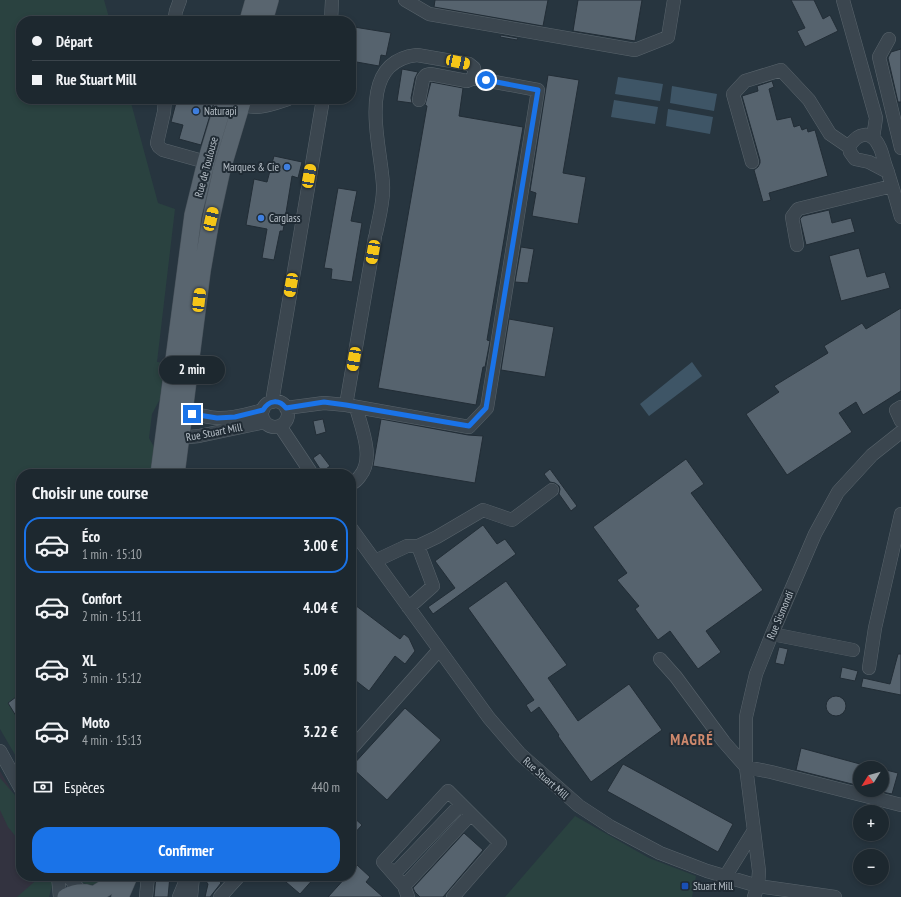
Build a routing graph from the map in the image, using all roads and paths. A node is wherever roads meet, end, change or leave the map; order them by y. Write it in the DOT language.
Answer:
graph roads {
  1 [pos="180,0"];
  2 [pos="254,0"];
  3 [pos="270,0"];
  4 [pos="332,0"];
  5 [pos="405,0"];
  6 [pos="674,0"];
  7 [pos="843,0"];
  8 [pos="175,16"];
  9 [pos="249,16"];
  10 [pos="265,16"];
  11 [pos="331,16"];
  12 [pos="889,39"];
  13 [pos="473,78"];
  14 [pos="419,100"];
  15 [pos="165,104"];
  16 [pos="223,104"];
  17 [pos="239,104"];
  18 [pos="246,104"];
  19 [pos="274,104"];
  20 [pos="322,104"];
  21 [pos="873,138"];
  22 [pos="849,147"];
  23 [pos="901,148"];
  24 [pos="206,162"];
  25 [pos="752,162"];
  26 [pos="893,178"];
  27 [pos="901,217"];
  28 [pos="797,246"];
  29 [pos="351,406"];
  30 [pos="901,407"];
  31 [pos="286,408"];
  32 [pos="267,411"];
  33 [pos="184,413"];
  34 [pos="901,421"];
  35 [pos="280,426"];
  36 [pos="170,430"];
  37 [pos="898,440"];
  38 [pos="159,469"];
  39 [pos="175,469"];
  40 [pos="309,469"];
  41 [pos="356,481"];
  42 [pos="552,490"];
  43 [pos="901,514"];
  44 [pos="356,535"];
  45 [pos="418,546"];
  46 [pos="375,561"];
  47 [pos="408,607"];
  48 [pos="770,638"];
  49 [pos="439,650"];
  50 [pos="853,650"];
  51 [pos="660,659"];
  52 [pos="869,668"];
  53 [pos="356,743"];
  54 [pos="0,752"];
  55 [pos="4,765"];
  56 [pos="746,767"];
  57 [pos="16,782"];
  58 [pos="461,804"];
  59 [pos="901,804"];
  60 [pos="471,814"];
  61 [pos="753,832"];
  62 [pos="394,874"];
  63 [pos="725,877"];
  64 [pos="58,881"];
  65 [pos="72,881"];
  66 [pos="116,881"];
  67 [pos="127,881"];
  68 [pos="148,881"];
  69 [pos="185,881"];
  70 [pos="193,881"];
  71 [pos="234,881"];
  72 [pos="406,891"];
  73 [pos="756,891"];
  74 [pos="223,893"];
  75 [pos="85,895"];
  76 [pos="60,897"];
  77 [pos="120,897"];
  78 [pos="146,897"];
  79 [pos="179,897"];
  80 [pos="191,897"];
  81 [pos="453,897"];
  82 [pos="835,897"];
  1 -- 8 [label="street"];
  2 -- 9 [label="main road"];
  3 -- 10 [label="main road"];
  4 -- 11 [label="street"];
  5 -- 6 [label="street"];
  7 -- 21 [label="street"];
  12 -- 23 [label="street"];
  13 -- 14 [label="street"];
  13 -- 29 [label="street"];
  13 -- 29 [label="street"];
  15 -- 24 [label="street"];
  16 -- 24 [label="main road, Rue de Toulouse"];
  17 -- 33 [label="main road, Rue de Toulouse"];
  18 -- 19 [label="street"];
  20 -- 32 [label="street"];
  21 -- 22 [label="street"];
  21 -- 26 [label="street"];
  22 -- 25 [label="street"];
  22 -- 26 [label="street"];
  24 -- 36 [label="main road, Rue de Toulouse"];
  26 -- 27 [label="street"];
  26 -- 28 [label="street"];
  29 -- 31 [label="street"];
  29 -- 41 [label="street"];
  30 -- 34 [label="street"];
  31 -- 32 [label="street"];
  31 -- 35 [label="street"];
  32 -- 33 [label="street, Rue Stuart Mill"];
  32 -- 35 [label="street"];
  32 -- 36 [label="street, Rue Stuart Mill"];
  33 -- 36 [label="main road, Rue de Toulouse"];
  35 -- 40 [label="street"];
  36 -- 38 [label="main road, Rue de Toulouse"];
  36 -- 39 [label="main road, Rue de Toulouse"];
  37 -- 48 [label="street, Rue Sismondi"];
  42 -- 45 [label="street"];
  43 -- 52 [label="street"];
  44 -- 46 [label="street, Rue Stuart Mill"];
  45 -- 46 [label="street"];
  45 -- 47 [label="street"];
  46 -- 47 [label="street, Rue Stuart Mill"];
  47 -- 49 [label="street, Rue Stuart Mill"];
  48 -- 50 [label="street"];
  48 -- 56 [label="street, Rue Sismondi"];
  49 -- 53 [label="street"];
  49 -- 63 [label="street, Rue Stuart Mill"];
  51 -- 56 [label="street"];
  54 -- 55 [label="street"];
  55 -- 57 [label="street"];
  56 -- 59 [label="street"];
  56 -- 61 [label="street, Rue Sismondi"];
  58 -- 60 [label="street"];
  58 -- 62 [label="street"];
  58 -- 62 [label="street"];
  60 -- 72 [label="street"];
  60 -- 81 [label="street"];
  61 -- 63 [label="street"];
  61 -- 73 [label="street, Rue Sismondi"];
  62 -- 72 [label="street"];
  63 -- 73 [label="street, Rue Stuart Mill"];
  64 -- 76 [label="street"];
  65 -- 75 [label="street"];
  66 -- 75 [label="main road"];
  67 -- 77 [label="main road"];
  68 -- 78 [label="street"];
  69 -- 79 [label="street"];
  70 -- 80 [label="street"];
  71 -- 74 [label="street"];
  73 -- 82 [label="street, Rue Stuart Mill"];
}
